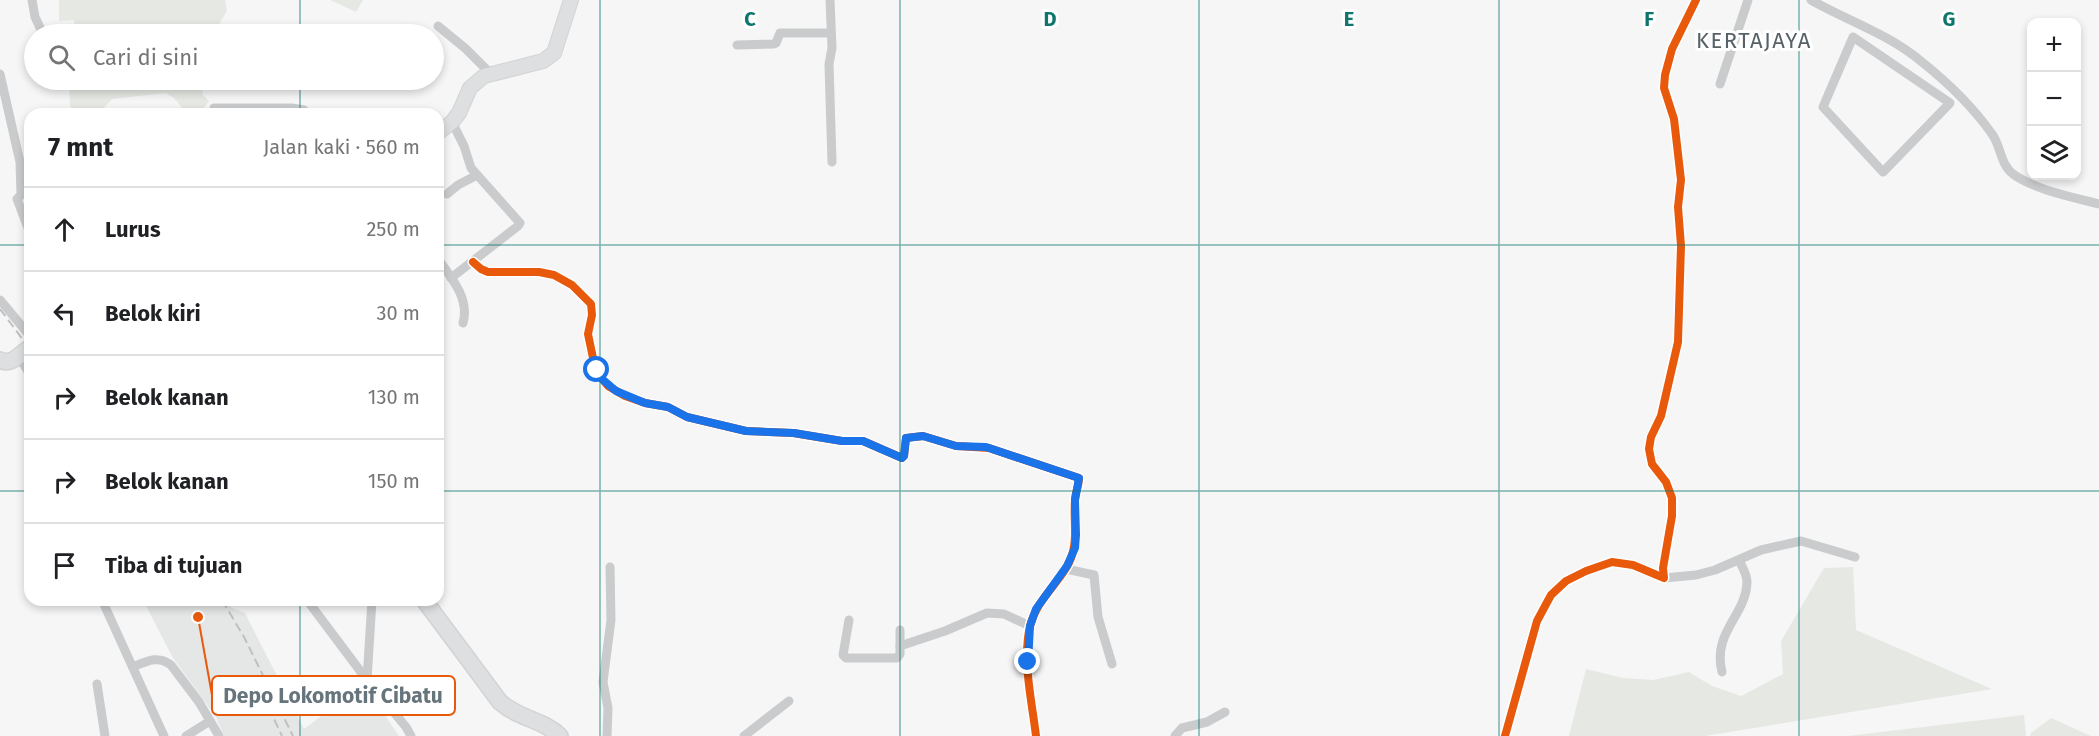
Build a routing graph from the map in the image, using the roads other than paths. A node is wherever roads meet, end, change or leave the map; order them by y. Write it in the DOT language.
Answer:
graph roads {
  1 [pos="32,0"];
  2 [pos="571,0"];
  3 [pos="830,0"];
  4 [pos="1696,0"];
  5 [pos="1748,0"];
  6 [pos="1811,0"];
  7 [pos="38,24"];
  8 [pos="444,31"];
  9 [pos="830,33"];
  10 [pos="737,45"];
  11 [pos="0,74"];
  12 [pos="491,74"];
  13 [pos="1720,84"];
  14 [pos="1953,98"];
  15 [pos="214,108"];
  16 [pos="292,108"];
  17 [pos="452,122"];
  18 [pos="444,129"];
  19 [pos="832,162"];
  20 [pos="477,175"];
  21 [pos="24,187"];
  22 [pos="24,194"];
  23 [pos="447,194"];
  24 [pos="2099,204"];
  25 [pos="24,217"];
  26 [pos="473,262"];
  27 [pos="444,268"];
  28 [pos="451,278"];
  29 [pos="0,300"];
  30 [pos="463,323"];
  31 [pos="24,329"];
  32 [pos="24,352"];
  33 [pos="0,360"];
  34 [pos="1855,557"];
  35 [pos="1739,560"];
  36 [pos="610,567"];
  37 [pos="1066,569"];
  38 [pos="1664,579"];
  39 [pos="105,606"];
  40 [pos="312,606"];
  41 [pos="372,606"];
  42 [pos="428,606"];
  43 [pos="849,620"];
  44 [pos="1030,626"];
  45 [pos="900,630"];
  46 [pos="900,646"];
  47 [pos="1112,664"];
  48 [pos="133,667"];
  49 [pos="1722,672"];
  50 [pos="367,680"];
  51 [pos="97,684"];
  52 [pos="789,700"];
  53 [pos="1225,712"];
  54 [pos="210,721"];
  55 [pos="562,735"];
  56 [pos="105,736"];
  57 [pos="164,736"];
  58 [pos="186,736"];
  59 [pos="219,736"];
  60 [pos="411,736"];
  61 [pos="607,736"];
  62 [pos="744,736"];
  63 [pos="1036,736"];
  64 [pos="1175,736"];
  65 [pos="1505,736"];
  1 -- 7 [label="street"];
  2 -- 12 [label="main road"];
  3 -- 9 [label="street"];
  4 -- 38 [label="street"];
  5 -- 13 [label="street"];
  6 -- 14 [label="street"];
  8 -- 12 [label="street"];
  9 -- 10 [label="street"];
  9 -- 19 [label="street"];
  11 -- 21 [label="street"];
  12 -- 17 [label="main road"];
  14 -- 14 [label="street"];
  14 -- 24 [label="street"];
  15 -- 16 [label="street"];
  17 -- 18 [label="main road"];
  17 -- 20 [label="street"];
  20 -- 23 [label="street"];
  20 -- 26 [label="street"];
  22 -- 25 [label="street"];
  26 -- 28 [label="street"];
  26 -- 37 [label="street"];
  27 -- 28 [label="street"];
  28 -- 30 [label="street"];
  29 -- 31 [label="street"];
  32 -- 33 [label="main road"];
  34 -- 35 [label="street"];
  35 -- 38 [label="street"];
  35 -- 49 [label="street"];
  36 -- 61 [label="street"];
  37 -- 44 [label="street"];
  37 -- 47 [label="street"];
  38 -- 65 [label="street"];
  39 -- 48 [label="street"];
  40 -- 50 [label="street"];
  41 -- 50 [label="street"];
  42 -- 55 [label="main road"];
  43 -- 46 [label="street"];
  44 -- 46 [label="street"];
  44 -- 63 [label="street"];
  45 -- 46 [label="street"];
  48 -- 54 [label="street"];
  48 -- 57 [label="street"];
  50 -- 60 [label="street"];
  51 -- 56 [label="street"];
  52 -- 62 [label="street"];
  53 -- 64 [label="street"];
  54 -- 58 [label="street"];
  54 -- 59 [label="street"];
}
